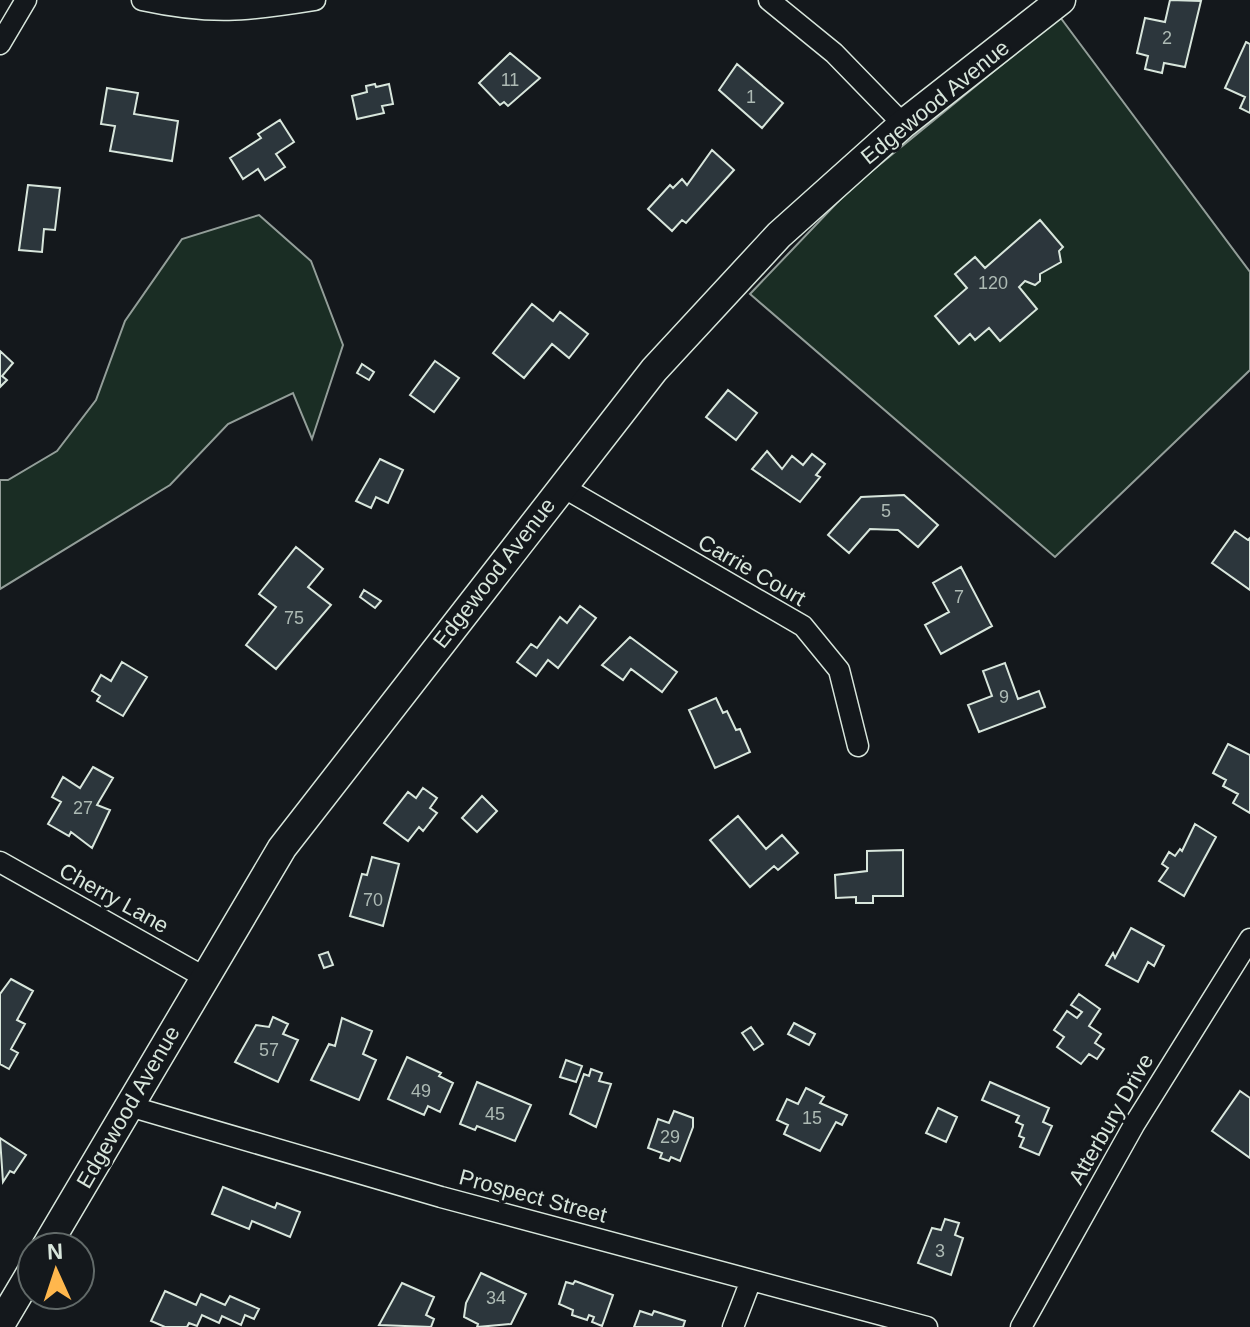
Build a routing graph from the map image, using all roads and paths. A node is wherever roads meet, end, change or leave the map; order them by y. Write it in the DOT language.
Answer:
graph roads {
  1 [pos="26,0"];
  2 [pos="142,0"];
  3 [pos="315,0"];
  4 [pos="769,0"];
  5 [pos="1061,0"];
  6 [pos="0,44"];
  7 [pos="903,124"];
  8 [pos="561,486"];
  9 [pos="858,746"];
  10 [pos="0,862"];
  11 [pos="1250,939"];
  12 [pos="204,977"];
  13 [pos="129,1106"];
  14 [pos="55,1231"];
  15 [pos="751,1280"];
  16 [pos="16,1298"];
  17 [pos="0,1325"];
  18 [pos="733,1327"];
  19 [pos="927,1327"];
  20 [pos="1021,1327"];
  1 -- 6 [label="street"];
  2 -- 3 [label="street"];
  4 -- 7 [label="street"];
  5 -- 7 [label="main road, Edgewood Avenue"];
  7 -- 8 [label="main road, Edgewood Avenue"];
  8 -- 9 [label="street, Carrie Court"];
  8 -- 12 [label="main road, Edgewood Avenue"];
  10 -- 12 [label="street, Cherry Lane"];
  11 -- 20 [label="street, Atterbury Drive"];
  12 -- 13 [label="main road, Edgewood Avenue"];
  13 -- 14 [label="main road, Edgewood Avenue"];
  13 -- 15 [label="street, Prospect Street"];
  15 -- 18 [label="street"];
  15 -- 19 [label="street, Prospect Street"];
  16 -- 17 [label="main road"];
}
